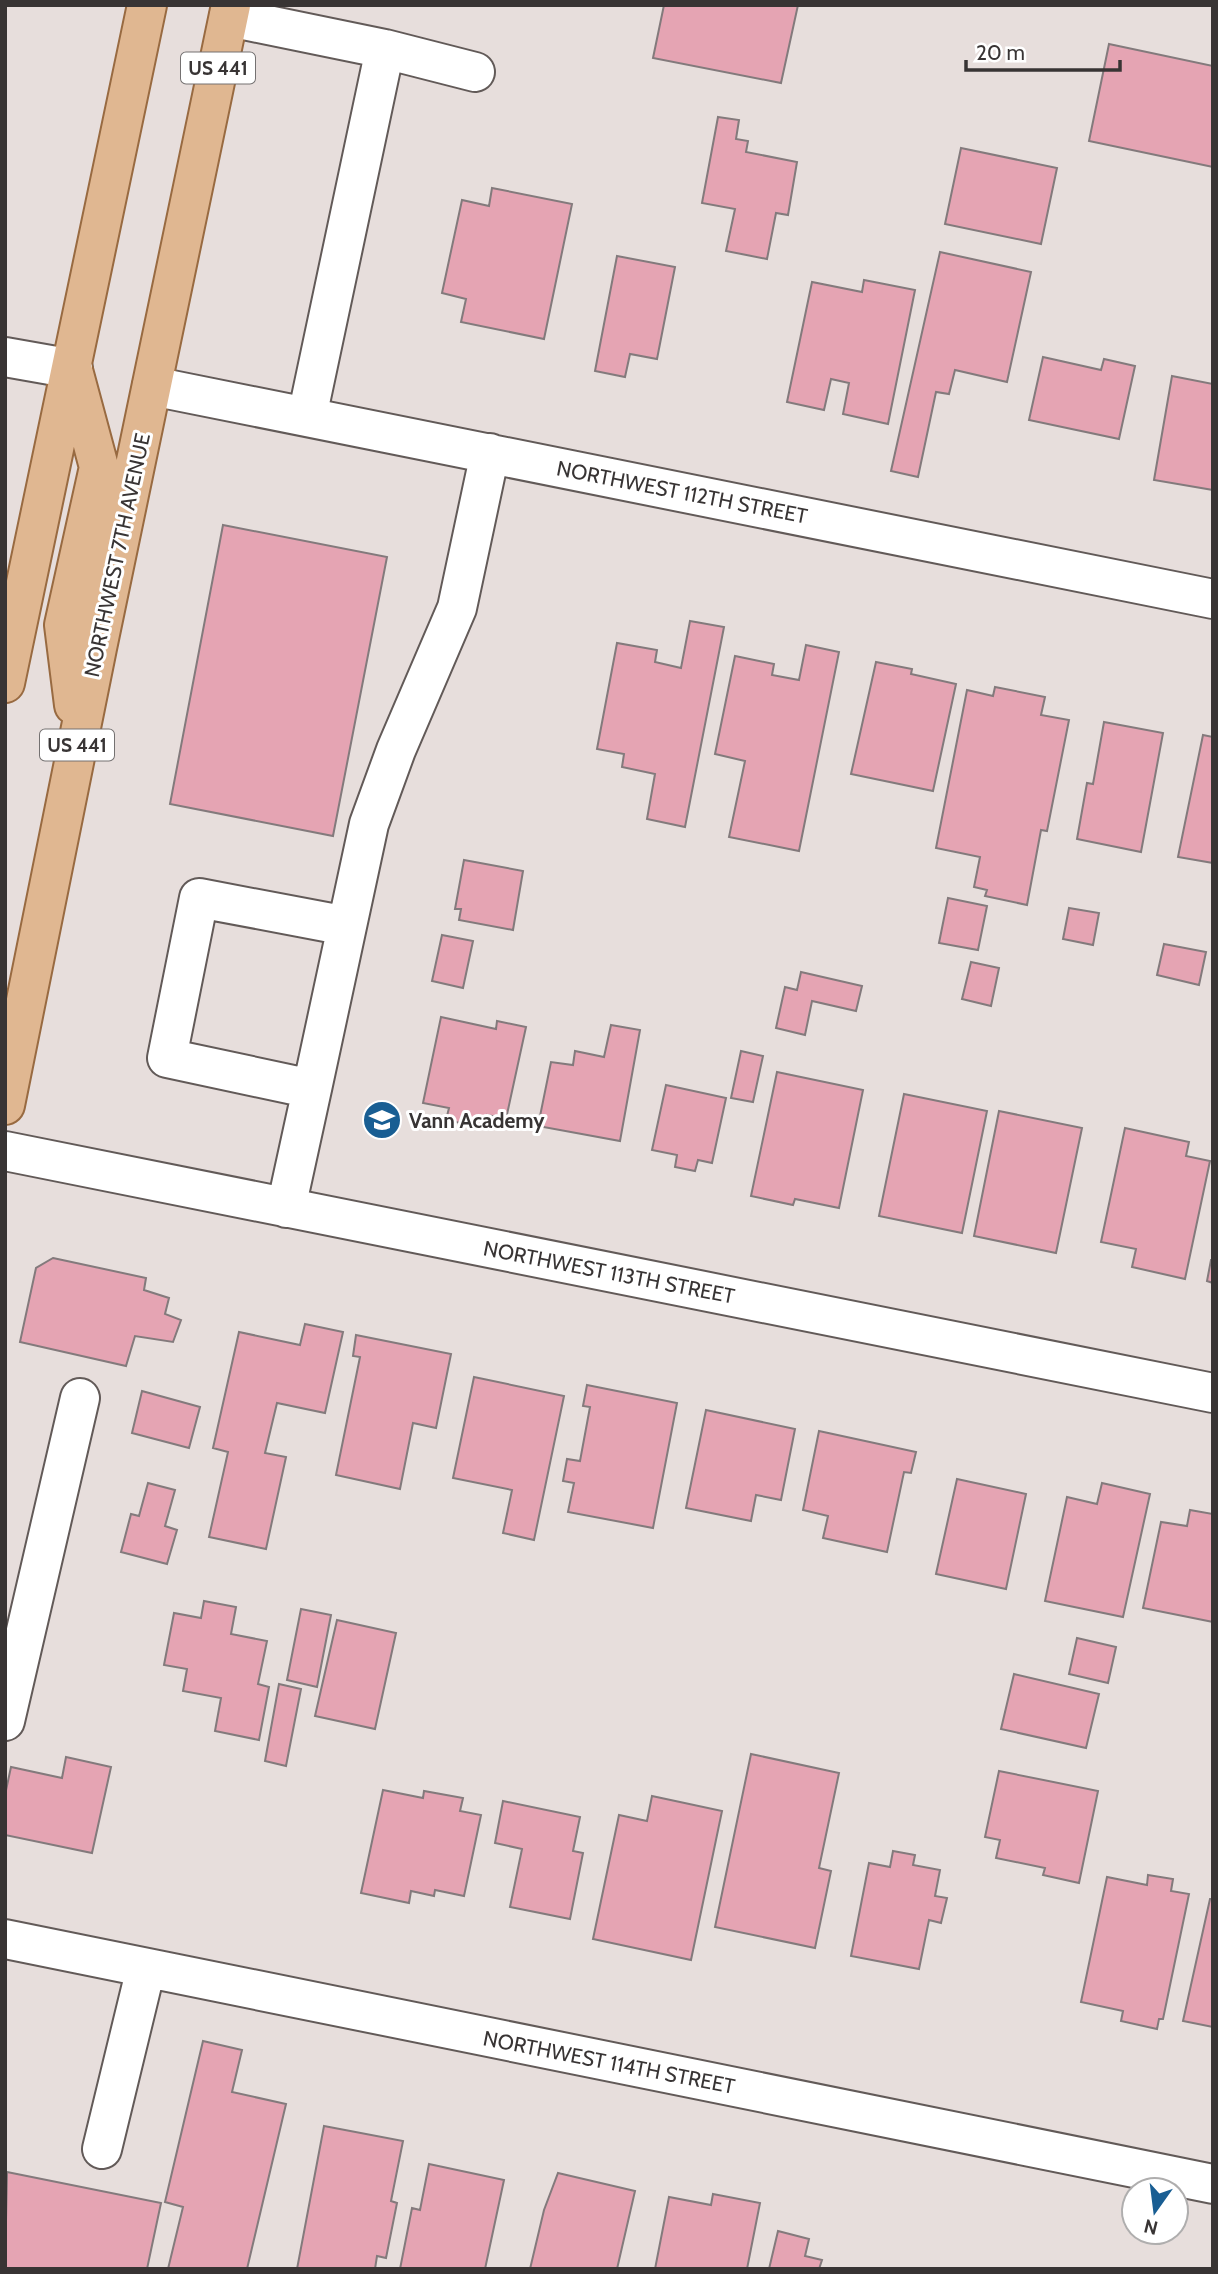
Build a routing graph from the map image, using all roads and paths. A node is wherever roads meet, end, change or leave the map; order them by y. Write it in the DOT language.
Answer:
graph roads {
  1 [pos="147,5"];
  2 [pos="230,11"];
  3 [pos="385,49"];
  4 [pos="475,72"];
  5 [pos="5,357"];
  6 [pos="73,369"];
  7 [pos="152,386"];
  8 [pos="307,417"];
  9 [pos="489,453"];
  10 [pos="1213,599"];
  11 [pos="5,683"];
  12 [pos="78,740"];
  13 [pos="347,926"];
  14 [pos="312,1089"];
  15 [pos="5,1105"];
  16 [pos="5,1152"];
  17 [pos="286,1208"];
  18 [pos="1213,1393"];
  19 [pos="80,1398"];
  20 [pos="5,1721"];
  21 [pos="5,1939"];
  22 [pos="146,1968"];
  23 [pos="102,2150"];
  24 [pos="1213,2184"];
  1 -- 6 [label="main road"];
  2 -- 3 [label="street"];
  2 -- 7 [label="main road, NORTHWEST 7TH AVENUE / US 441"];
  3 -- 4 [label="street"];
  3 -- 8 [label="street"];
  5 -- 6 [label="street"];
  6 -- 11 [label="main road"];
  6 -- 12 [label="main road"];
  7 -- 8 [label="street, NORTHWEST 112TH STREET"];
  7 -- 12 [label="main road, NORTHWEST 7TH AVENUE / US 441"];
  8 -- 9 [label="street, NORTHWEST 112TH STREET"];
  9 -- 10 [label="street, NORTHWEST 112TH STREET"];
  9 -- 13 [label="street"];
  12 -- 15 [label="main road, NORTHWEST 7TH AVENUE / US 441"];
  13 -- 14 [label="street"];
  13 -- 14 [label="street"];
  14 -- 17 [label="street"];
  16 -- 17 [label="street, NORTHWEST 113TH STREET"];
  17 -- 18 [label="street, NORTHWEST 113TH STREET"];
  19 -- 20 [label="street"];
  21 -- 22 [label="street, NORTHWEST 114TH STREET"];
  22 -- 23 [label="street"];
  22 -- 24 [label="street, NORTHWEST 114TH STREET"];
}
